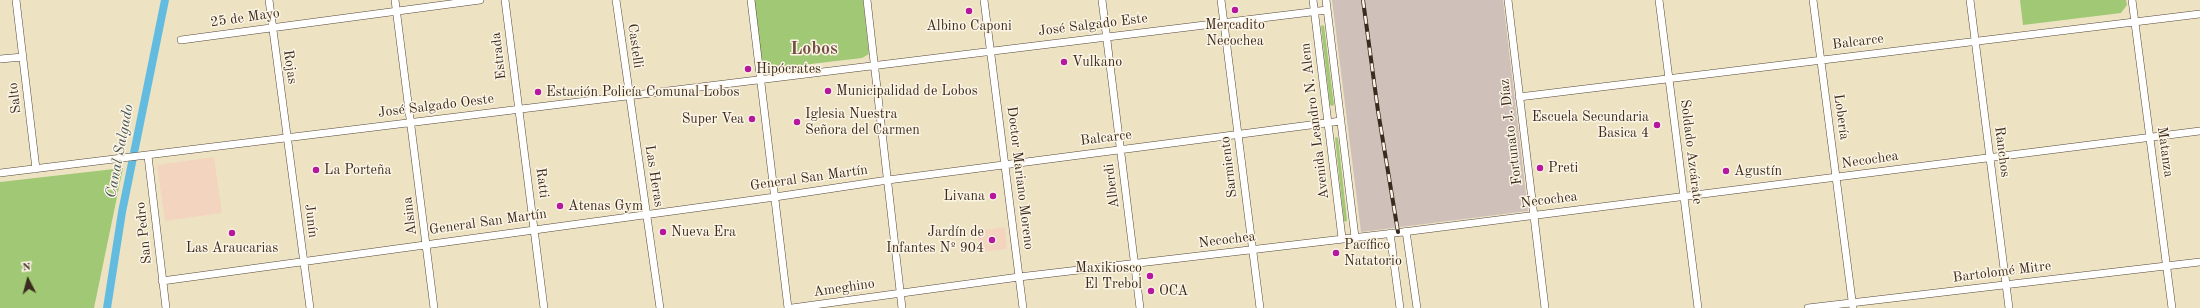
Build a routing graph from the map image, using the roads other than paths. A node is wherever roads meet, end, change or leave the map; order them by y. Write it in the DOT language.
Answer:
graph roads {
  1 [pos="16,0"];
  2 [pos="269,0"];
  3 [pos="395,0"];
  4 [pos="480,0"];
  5 [pos="505,0"];
  6 [pos="616,0"];
  7 [pos="751,0"];
  8 [pos="867,0"];
  9 [pos="984,0"];
  10 [pos="1102,0"];
  11 [pos="1221,0"];
  12 [pos="1313,0"];
  13 [pos="1326,0"];
  14 [pos="1508,0"];
  15 [pos="1659,0"];
  16 [pos="1813,0"];
  17 [pos="1970,0"];
  18 [pos="2132,0"];
  19 [pos="1327,10"];
  20 [pos="396,11"];
  21 [pos="1315,11"];
  22 [pos="2200,14"];
  23 [pos="2135,22"];
  24 [pos="1224,23"];
  25 [pos="272,27"];
  26 [pos="1107,36"];
  27 [pos="181,40"];
  28 [pos="1975,41"];
  29 [pos="991,51"];
  30 [pos="23,56"];
  31 [pos="0,59"];
  32 [pos="1820,60"];
  33 [pos="875,65"];
  34 [pos="761,78"];
  35 [pos="1669,78"];
  36 [pos="629,96"];
  37 [pos="1519,97"];
  38 [pos="519,109"];
  39 [pos="1341,121"];
  40 [pos="412,122"];
  41 [pos="1328,123"];
  42 [pos="2200,131"];
  43 [pos="1238,134"];
  44 [pos="287,137"];
  45 [pos="2150,137"];
  46 [pos="1121,150"];
  47 [pos="148,156"];
  48 [pos="1990,157"];
  49 [pos="1005,165"];
  50 [pos="36,169"];
  51 [pos="0,173"];
  52 [pos="1836,178"];
  53 [pos="888,180"];
  54 [pos="1684,195"];
  55 [pos="774,197"];
  56 [pos="647,213"];
  57 [pos="1534,215"];
  58 [pos="534,229"];
  59 [pos="1406,231"];
  60 [pos="1390,233"];
  61 [pos="1355,237"];
  62 [pos="1342,238"];
  63 [pos="426,244"];
  64 [pos="1252,250"];
  65 [pos="303,261"];
  66 [pos="2200,262"];
  67 [pos="1134,264"];
  68 [pos="2167,266"];
  69 [pos="1019,277"];
  70 [pos="162,281"];
  71 [pos="2006,285"];
  72 [pos="901,294"];
  73 [pos="1853,305"];
  74 [pos="166,308"];
  75 [pos="310,308"];
  76 [pos="434,308"];
  77 [pos="544,308"];
  78 [pos="660,308"];
  79 [pos="788,308"];
  80 [pos="792,308"];
  81 [pos="902,308"];
  82 [pos="1023,308"];
  83 [pos="1140,308"];
  84 [pos="1260,308"];
  85 [pos="1400,308"];
  86 [pos="1417,308"];
  87 [pos="1545,308"];
  88 [pos="1698,308"];
  89 [pos="1808,308"];
  90 [pos="2009,308"];
  91 [pos="2172,308"];
  1 -- 30 [label="street, Salto"];
  2 -- 25 [label="street, Rojas"];
  3 -- 20 [label="street, Alsina"];
  4 -- 20 [label="street, 25 de Mayo"];
  5 -- 38 [label="street, Estrada"];
  6 -- 36 [label="street, Castelli"];
  7 -- 34 [label="street"];
  8 -- 33 [label="street"];
  9 -- 29 [label="street, Doctor Mariano Moreno"];
  10 -- 26 [label="street, Alberdi"];
  11 -- 24 [label="street, Sarmiento"];
  12 -- 21 [label="street, Avenida Leandro N. Alem"];
  13 -- 19 [label="street, Avenida Leandro N. Alem"];
  14 -- 37 [label="street, Fortunato J. Díaz"];
  15 -- 35 [label="street, Soldado Azcárate"];
  16 -- 32 [label="street, Lobería"];
  17 -- 28 [label="street, Ranchos"];
  18 -- 23 [label="street, Matanza"];
  19 -- 21 [label="street, José Salgado Este"];
  19 -- 39 [label="street, Avenida Leandro N. Alem"];
  20 -- 25 [label="street, 25 de Mayo"];
  20 -- 40 [label="street, Alsina"];
  21 -- 24 [label="street, José Salgado Este"];
  21 -- 41 [label="street, Avenida Leandro N. Alem"];
  22 -- 23 [label="street, Balcarce"];
  23 -- 28 [label="street, Balcarce"];
  23 -- 45 [label="street, Matanza"];
  24 -- 26 [label="street, José Salgado Este"];
  24 -- 43 [label="street, Sarmiento"];
  25 -- 27 [label="street, 25 de Mayo"];
  25 -- 44 [label="street, Rojas"];
  26 -- 29 [label="street, José Salgado Este"];
  26 -- 46 [label="street, Alberdi"];
  28 -- 32 [label="street, Balcarce"];
  28 -- 48 [label="street, Ranchos"];
  29 -- 33 [label="street, José Salgado Este"];
  29 -- 49 [label="street, Doctor Mariano Moreno"];
  30 -- 31 [label="street"];
  30 -- 50 [label="street, Salto"];
  32 -- 35 [label="street, Balcarce"];
  32 -- 52 [label="street, Lobería"];
  33 -- 34 [label="street, José Salgado Oeste"];
  33 -- 53 [label="street"];
  34 -- 36 [label="street, José Salgado Oeste"];
  34 -- 55 [label="street"];
  35 -- 37 [label="street, Balcarce"];
  35 -- 54 [label="street, Soldado Azcárate"];
  36 -- 38 [label="street, José Salgado Oeste"];
  36 -- 56 [label="street, Las Heras"];
  37 -- 57 [label="street, Fortunato J. Díaz"];
  38 -- 40 [label="street, José Salgado Oeste"];
  38 -- 58 [label="street, Ratti"];
  39 -- 41 [label="street, Balcarce"];
  39 -- 61 [label="street, Avenida Leandro N. Alem"];
  40 -- 44 [label="street, José Salgado Oeste"];
  40 -- 63 [label="street, Alsina"];
  41 -- 43 [label="street, Balcarce"];
  41 -- 62 [label="street, Avenida Leandro N. Alem"];
  42 -- 45 [label="street, Necochea"];
  43 -- 46 [label="street, Balcarce"];
  43 -- 64 [label="street, Sarmiento"];
  44 -- 47 [label="street, José Salgado Oeste"];
  44 -- 65 [label="street, Junín"];
  45 -- 48 [label="street, Necochea"];
  45 -- 68 [label="street, Matanza"];
  46 -- 49 [label="street, Balcarce"];
  46 -- 67 [label="street, Alberdi"];
  47 -- 50 [label="street, José Salgado Oeste"];
  47 -- 70 [label="street, San Pedro"];
  48 -- 52 [label="street, Necochea"];
  48 -- 71 [label="street, Ranchos"];
  49 -- 53 [label="street, Balcarce"];
  49 -- 69 [label="street, Doctor Mariano Moreno"];
  50 -- 51 [label="street, José Salgado Oeste"];
  52 -- 54 [label="street, Necochea"];
  52 -- 73 [label="street, Lobería"];
  53 -- 55 [label="street, General San Martín"];
  53 -- 72 [label="street"];
  54 -- 57 [label="street, Necochea"];
  54 -- 88 [label="street, Soldado Azcárate"];
  55 -- 56 [label="street, General San Martín"];
  55 -- 79 [label="street"];
  56 -- 58 [label="street, General San Martín"];
  56 -- 78 [label="street, Las Heras"];
  57 -- 59 [label="street, Necochea"];
  57 -- 87 [label="street, Fortunato J. Díaz"];
  58 -- 63 [label="street, General San Martín"];
  58 -- 77 [label="street, Ratti"];
  59 -- 60 [label="street, Necochea"];
  59 -- 86 [label="street"];
  60 -- 61 [label="street, Necochea"];
  60 -- 85 [label="street"];
  61 -- 62 [label="street, Necochea"];
  62 -- 64 [label="street, Necochea"];
  63 -- 65 [label="street, General San Martín"];
  63 -- 76 [label="street, Alsina"];
  64 -- 67 [label="street, Necochea"];
  64 -- 84 [label="street, Sarmiento"];
  65 -- 70 [label="street, General San Martín"];
  65 -- 75 [label="street, Junín"];
  66 -- 68 [label="street, Bartolomé Mitre"];
  67 -- 69 [label="street, Necochea"];
  67 -- 83 [label="street, Alberdi"];
  68 -- 71 [label="street, Bartolomé Mitre"];
  68 -- 91 [label="street, Matanza"];
  69 -- 72 [label="street, Necochea"];
  69 -- 82 [label="street, Doctor Mariano Moreno"];
  70 -- 74 [label="street, San Pedro"];
  71 -- 73 [label="street, Bartolomé Mitre"];
  71 -- 90 [label="street, Ranchos"];
  72 -- 80 [label="street, Ameghino"];
  72 -- 81 [label="street"];
  73 -- 89 [label="street, Bartolomé Mitre"];
}
